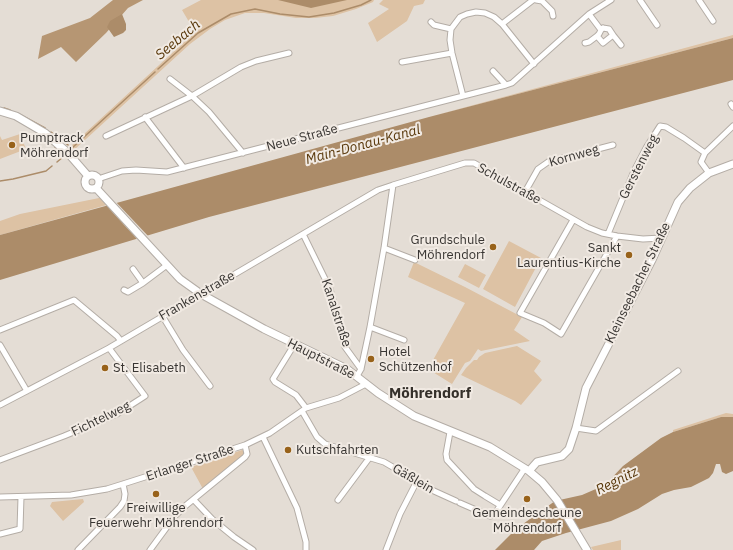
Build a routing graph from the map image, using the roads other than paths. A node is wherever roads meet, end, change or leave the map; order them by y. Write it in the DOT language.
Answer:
graph roads {
  1 [pos="533,0"];
  2 [pos="536,0"];
  3 [pos="611,0"];
  4 [pos="640,0"];
  5 [pos="699,0"];
  6 [pos="589,14"];
  7 [pos="553,16"];
  8 [pos="713,21"];
  9 [pos="431,22"];
  10 [pos="502,24"];
  11 [pos="656,25"];
  12 [pos="451,29"];
  13 [pos="600,30"];
  14 [pos="613,35"];
  15 [pos="597,36"];
  16 [pos="585,43"];
  17 [pos="621,45"];
  18 [pos="289,53"];
  19 [pos="452,53"];
  20 [pos="402,62"];
  21 [pos="534,64"];
  22 [pos="493,71"];
  23 [pos="170,80"];
  24 [pos="506,85"];
  25 [pos="192,96"];
  26 [pos="464,96"];
  27 [pos="0,111"];
  28 [pos="144,117"];
  29 [pos="733,126"];
  30 [pos="106,136"];
  31 [pos="613,145"];
  32 [pos="243,153"];
  33 [pos="705,153"];
  34 [pos="733,164"];
  35 [pos="184,168"];
  36 [pos="709,173"];
  37 [pos="88,176"];
  38 [pos="98,178"];
  39 [pos="393,185"];
  40 [pos="96,188"];
  41 [pos="525,192"];
  42 [pos="573,220"];
  43 [pos="303,234"];
  44 [pos="608,234"];
  45 [pos="616,236"];
  46 [pos="661,238"];
  47 [pos="384,248"];
  48 [pos="415,260"];
  49 [pos="167,265"];
  50 [pos="133,269"];
  51 [pos="143,283"];
  52 [pos="124,290"];
  53 [pos="200,294"];
  54 [pos="163,317"];
  55 [pos="370,327"];
  56 [pos="0,330"];
  57 [pos="404,340"];
  58 [pos="121,341"];
  59 [pos="0,345"];
  60 [pos="294,345"];
  61 [pos="109,348"];
  62 [pos="678,371"];
  63 [pos="359,372"];
  64 [pos="366,384"];
  65 [pos="210,386"];
  66 [pos="27,391"];
  67 [pos="0,405"];
  68 [pos="304,410"];
  69 [pos="576,428"];
  70 [pos="450,432"];
  71 [pos="263,437"];
  72 [pos="245,445"];
  73 [pos="370,457"];
  74 [pos="0,460"];
  75 [pos="527,469"];
  76 [pos="416,482"];
  77 [pos="123,484"];
  78 [pos="0,497"];
  79 [pos="21,497"];
  80 [pos="194,500"];
  81 [pos="338,500"];
  82 [pos="500,505"];
  83 [pos="0,534"];
  84 [pos="78,550"];
  85 [pos="150,550"];
  86 [pos="253,550"];
  87 [pos="306,550"];
  88 [pos="386,550"];
  89 [pos="587,550"];
  1 -- 10 [label="street"];
  2 -- 7 [label="street"];
  3 -- 6 [label="street, Neue Straße"];
  4 -- 11 [label="street"];
  5 -- 8 [label="street"];
  6 -- 13 [label="street"];
  6 -- 21 [label="street, Neue Straße"];
  9 -- 12 [label="street"];
  10 -- 12 [label="street"];
  10 -- 21 [label="street"];
  12 -- 19 [label="street"];
  13 -- 14 [label="street"];
  13 -- 15 [label="street"];
  14 -- 15 [label="street"];
  14 -- 17 [label="street"];
  15 -- 16 [label="street"];
  18 -- 25 [label="street"];
  19 -- 20 [label="street"];
  19 -- 26 [label="street"];
  21 -- 24 [label="street, Neue Straße"];
  22 -- 24 [label="street"];
  23 -- 25 [label="street"];
  24 -- 26 [label="street, Neue Straße"];
  25 -- 28 [label="street"];
  25 -- 32 [label="street"];
  26 -- 32 [label="street, Neue Straße"];
  27 -- 37 [label="street"];
  28 -- 30 [label="street"];
  28 -- 35 [label="street"];
  29 -- 33 [label="street"];
  31 -- 41 [label="street, Kornweg"];
  32 -- 35 [label="street, Neue Straße"];
  33 -- 36 [label="street"];
  33 -- 44 [label="street, Gerstenweg"];
  34 -- 36 [label="street, Kleinseebacher Straße"];
  35 -- 38 [label="street, Neue Straße"];
  36 -- 46 [label="street, Kleinseebacher Straße"];
  37 -- 38 [label="street"];
  37 -- 40 [label="street"];
  38 -- 40 [label="street"];
  39 -- 41 [label="street, Schulstraße"];
  39 -- 43 [label="street, Frankenstraße"];
  39 -- 47 [label="street"];
  40 -- 49 [label="street, Hauptstraße"];
  41 -- 42 [label="street, Schulstraße"];
  42 -- 44 [label="street, Schulstraße"];
  42 -- 45 [label="street"];
  43 -- 53 [label="street, Frankenstraße"];
  43 -- 63 [label="street, Kanalstraße"];
  44 -- 45 [label="street, Schulstraße"];
  45 -- 46 [label="street, Schulstraße"];
  46 -- 69 [label="street, Kleinseebacher Straße"];
  47 -- 48 [label="street"];
  47 -- 55 [label="street"];
  49 -- 51 [label="street"];
  49 -- 53 [label="street, Hauptstraße"];
  50 -- 51 [label="street"];
  51 -- 52 [label="street"];
  53 -- 54 [label="street, Frankenstraße"];
  53 -- 60 [label="street, Hauptstraße"];
  54 -- 58 [label="street, Frankenstraße"];
  54 -- 65 [label="street"];
  55 -- 57 [label="street"];
  55 -- 63 [label="street"];
  56 -- 58 [label="street"];
  58 -- 61 [label="street, Frankenstraße"];
  59 -- 66 [label="street"];
  60 -- 63 [label="street, Hauptstraße"];
  60 -- 68 [label="street, Gäßlein"];
  61 -- 66 [label="street, Frankenstraße"];
  61 -- 74 [label="street, Fichtelweg"];
  62 -- 69 [label="street"];
  63 -- 64 [label="street, Hauptstraße"];
  64 -- 68 [label="street, Erlanger Straße"];
  64 -- 70 [label="street, Hauptstraße"];
  66 -- 67 [label="street, Frankenstraße"];
  68 -- 71 [label="street, Erlanger Straße"];
  68 -- 73 [label="street, Gäßlein"];
  69 -- 75 [label="street, Kleinseebacher Straße"];
  70 -- 75 [label="street, Hauptstraße"];
  70 -- 82 [label="street"];
  71 -- 72 [label="street, Erlanger Straße"];
  71 -- 87 [label="street"];
  72 -- 77 [label="street, Erlanger Straße"];
  72 -- 80 [label="street"];
  73 -- 76 [label="street, Gäßlein"];
  73 -- 81 [label="street"];
  75 -- 82 [label="street"];
  75 -- 89 [label="street, Hauptstraße"];
  76 -- 82 [label="street, Gäßlein"];
  76 -- 88 [label="street"];
  77 -- 79 [label="street, Erlanger Straße"];
  77 -- 84 [label="street"];
  78 -- 79 [label="street, Erlanger Straße"];
  79 -- 83 [label="street"];
  80 -- 85 [label="street"];
  80 -- 86 [label="street"];
}
